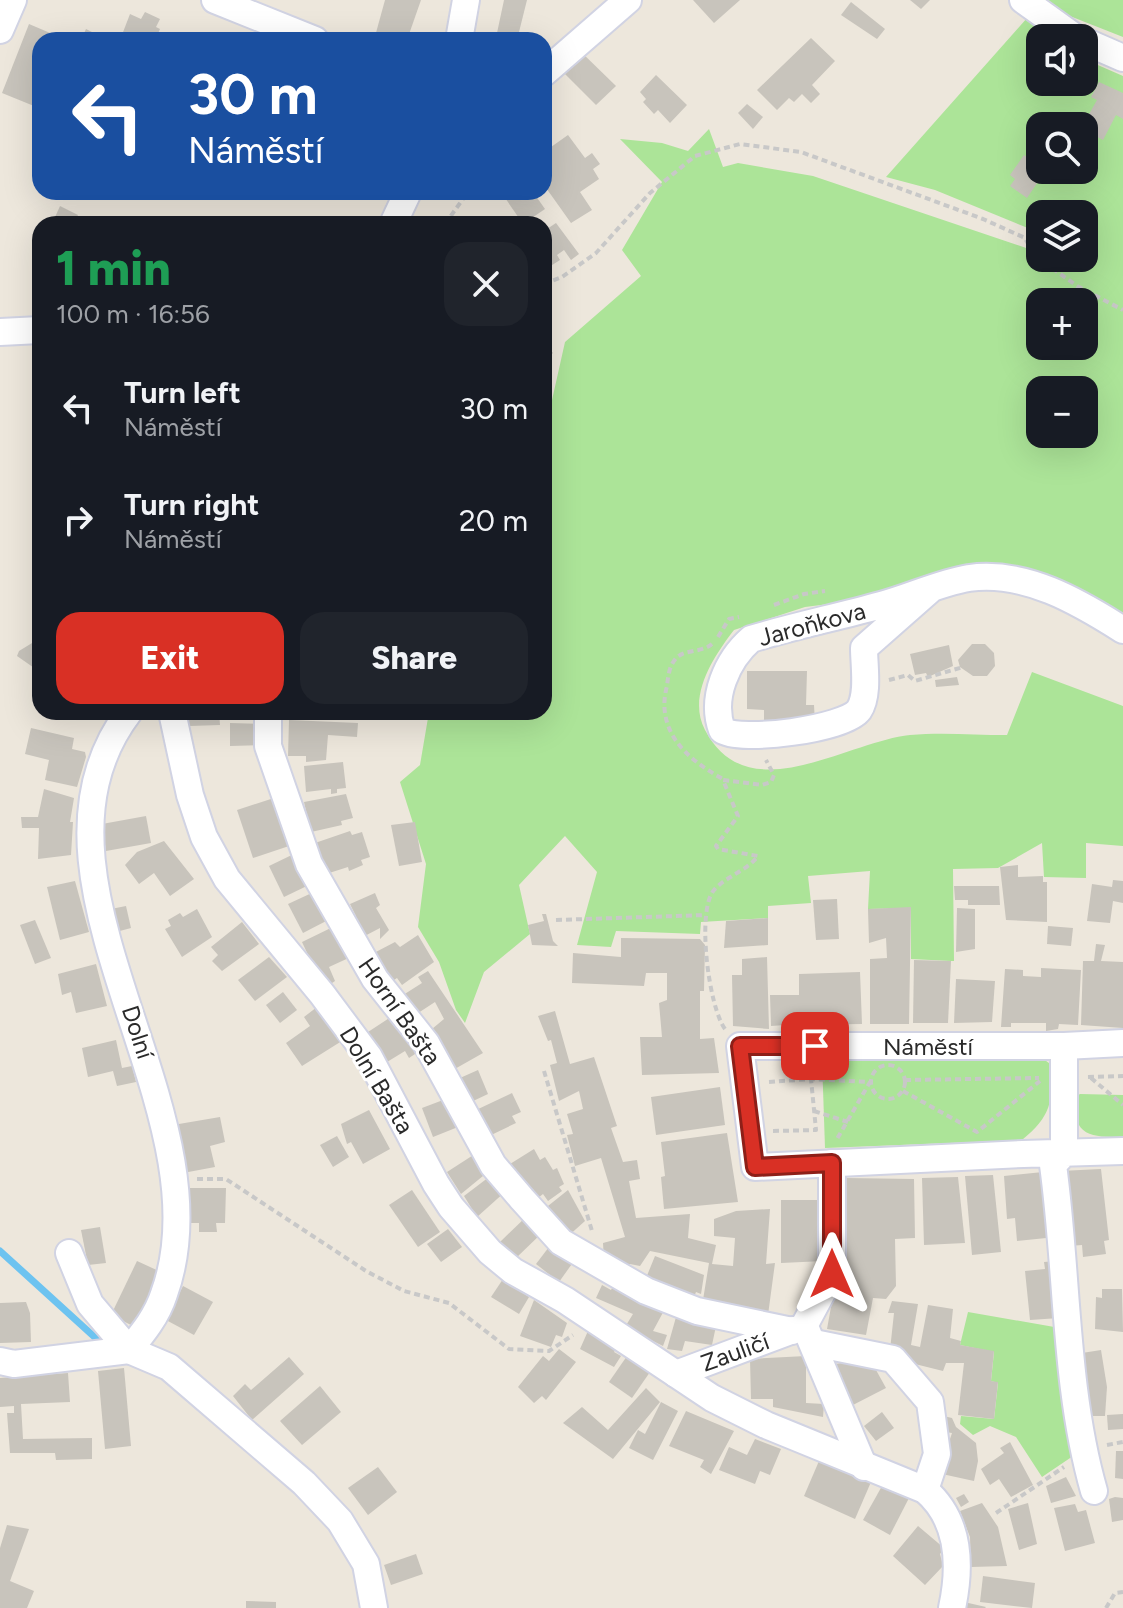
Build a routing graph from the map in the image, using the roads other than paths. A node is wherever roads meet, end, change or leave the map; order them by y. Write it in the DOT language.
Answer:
graph roads {
  1 [pos="13,0"];
  2 [pos="215,0"];
  3 [pos="466,0"];
  4 [pos="628,0"];
  5 [pos="1023,0"];
  6 [pos="1056,24"];
  7 [pos="0,30"];
  8 [pos="295,32"];
  9 [pos="460,32"];
  10 [pos="1098,47"];
  11 [pos="1123,58"];
  12 [pos="552,66"];
  13 [pos="32,330"];
  14 [pos="0,332"];
  15 [pos="931,589"];
  16 [pos="1123,630"];
  17 [pos="125,720"];
  18 [pos="174,720"];
  19 [pos="268,720"];
  20 [pos="1123,1043"];
  21 [pos="1064,1046"];
  22 [pos="1123,1151"];
  23 [pos="1064,1153"];
  24 [pos="832,1163"];
  25 [pos="69,1253"];
  26 [pos="803,1333"];
  27 [pos="129,1350"];
  28 [pos="0,1361"];
  29 [pos="676,1374"];
  30 [pos="864,1467"];
  31 [pos="925,1490"];
  32 [pos="1094,1491"];
  33 [pos="374,1608"];
  34 [pos="952,1608"];
  1 -- 7 [label="street"];
  2 -- 8 [label="street"];
  3 -- 9 [label="street"];
  4 -- 12 [label="street"];
  5 -- 6 [label="street"];
  10 -- 11 [label="street"];
  13 -- 14 [label="street"];
  15 -- 15 [label="street, Jaroňkova"];
  15 -- 16 [label="street, Jaroňkova"];
  17 -- 27 [label="street, Dolní"];
  18 -- 29 [label="street, Dolní Bašta"];
  19 -- 26 [label="street, Horní Bašta"];
  20 -- 21 [label="street, Náměstí"];
  21 -- 23 [label="street"];
  21 -- 24 [label="street, Náměstí"];
  22 -- 23 [label="street"];
  23 -- 24 [label="street"];
  23 -- 32 [label="street"];
  24 -- 26 [label="street"];
  25 -- 27 [label="street"];
  26 -- 29 [label="street, Zauličí"];
  26 -- 30 [label="street"];
  26 -- 31 [label="street, Horní Bašta"];
  27 -- 28 [label="street"];
  27 -- 33 [label="street"];
  29 -- 30 [label="street, Zauličí"];
  30 -- 31 [label="street, Zauličí"];
  31 -- 34 [label="street"];
}
